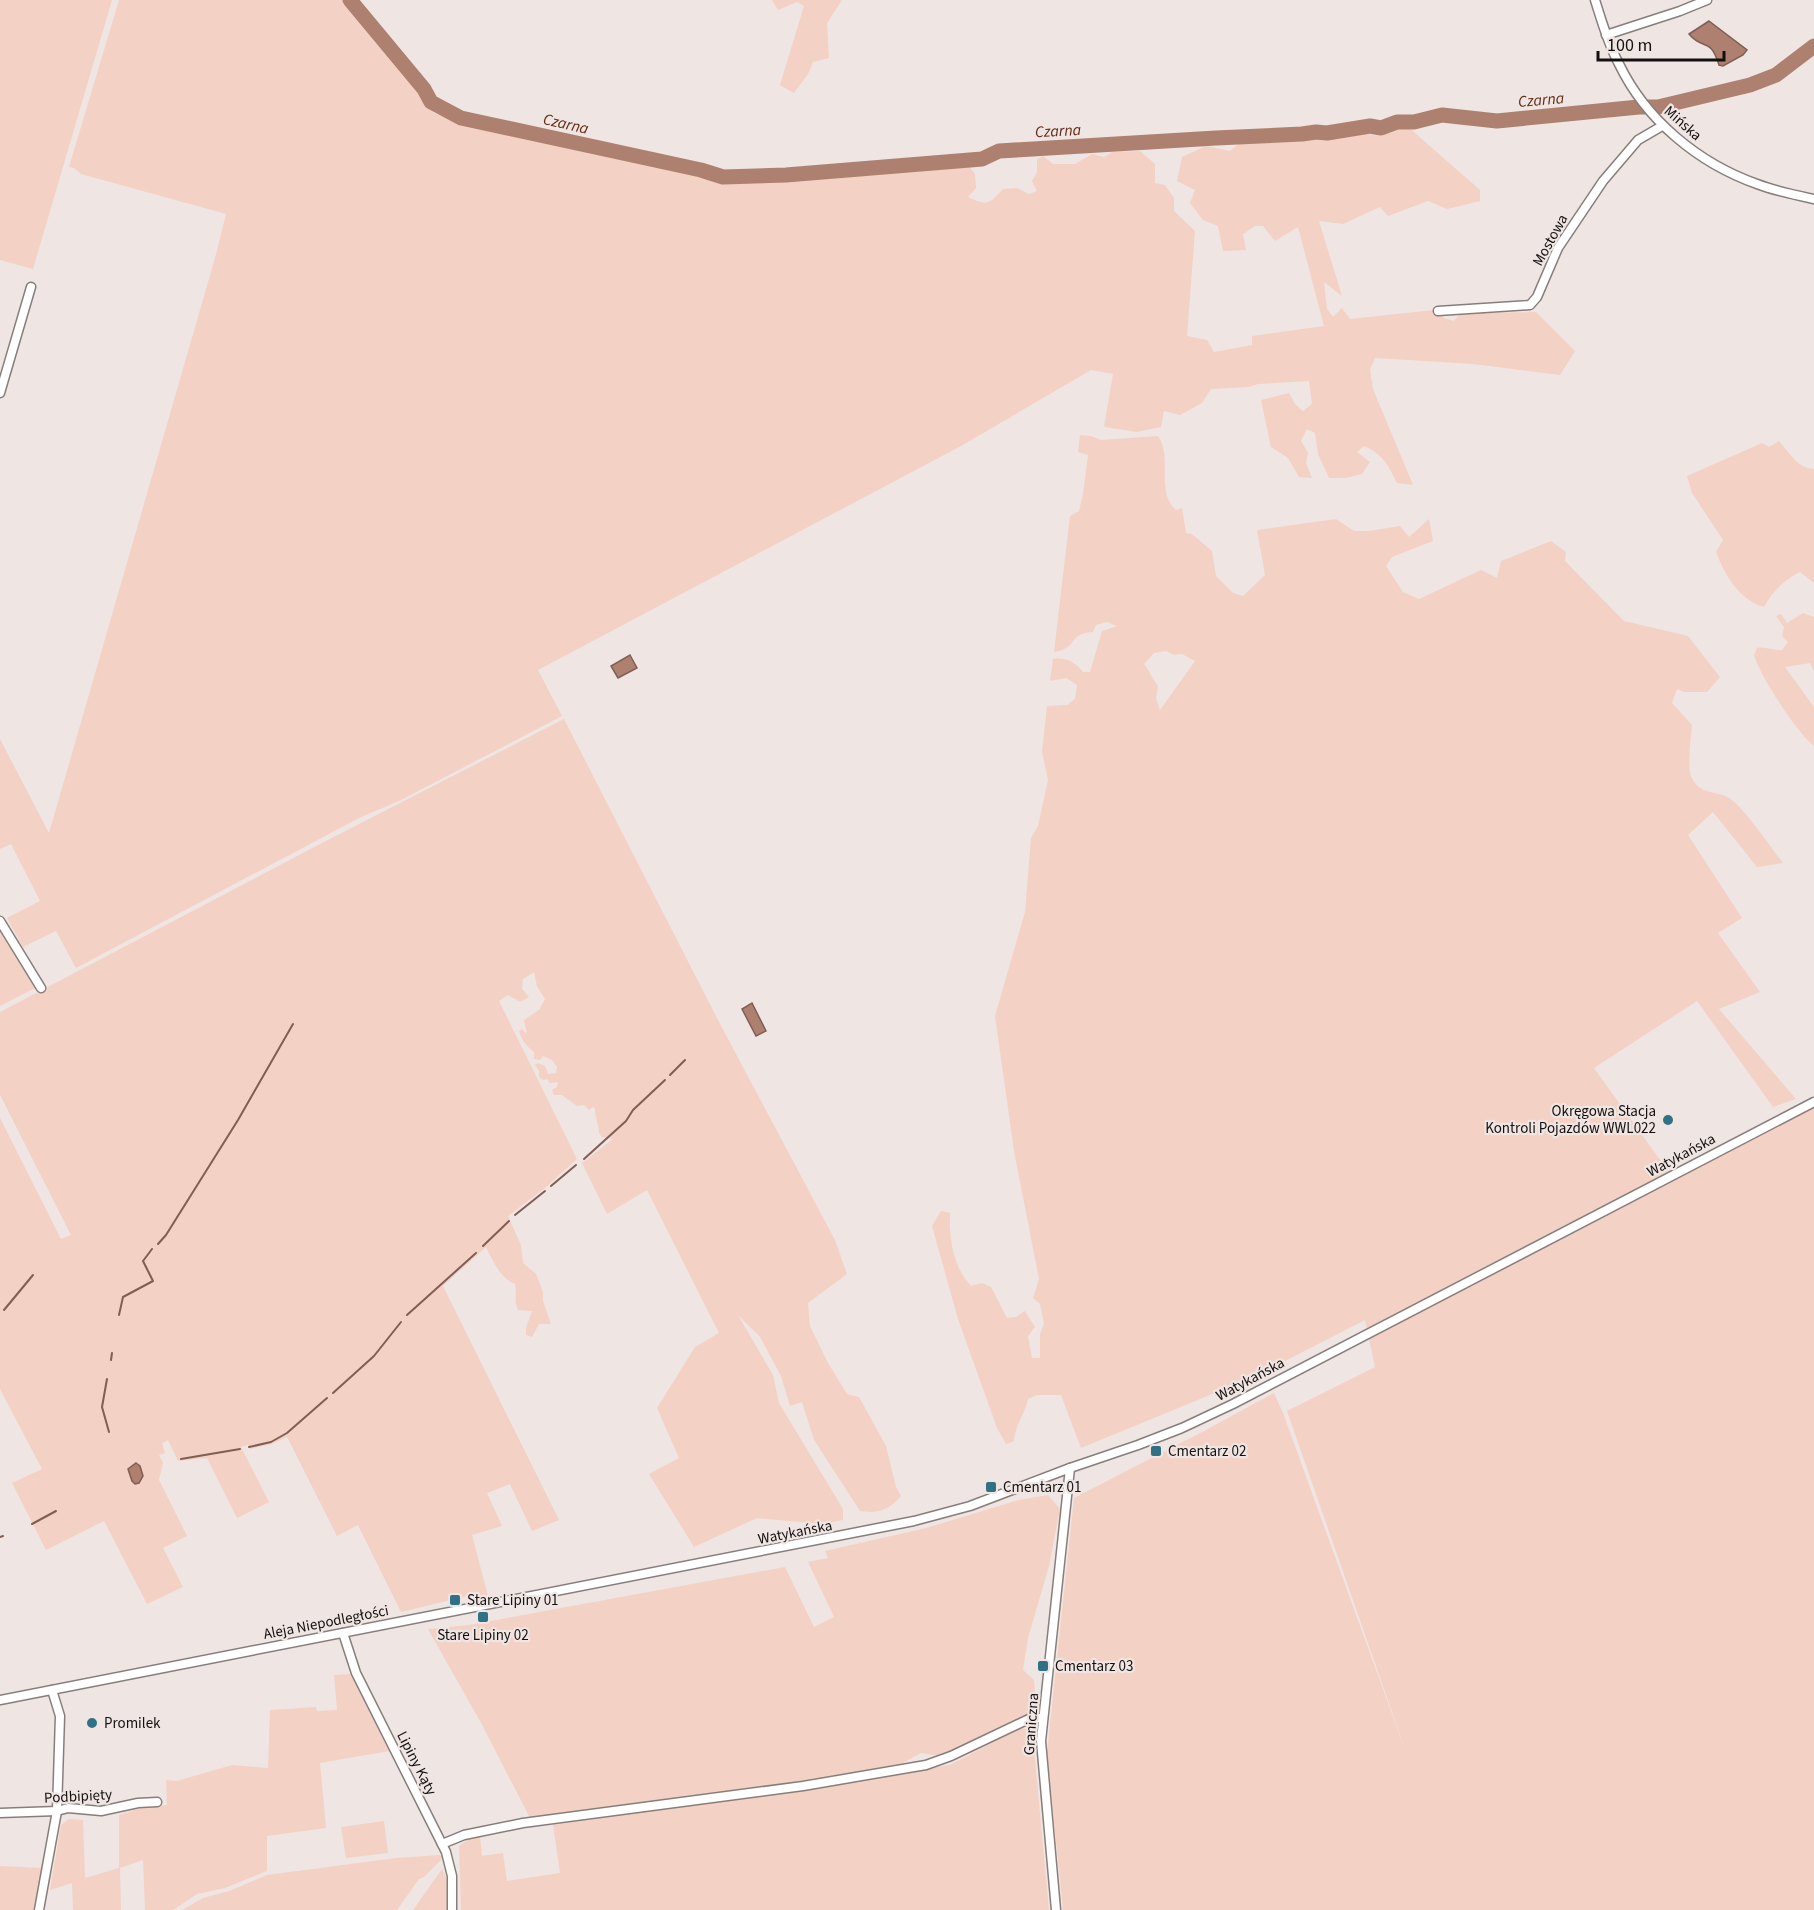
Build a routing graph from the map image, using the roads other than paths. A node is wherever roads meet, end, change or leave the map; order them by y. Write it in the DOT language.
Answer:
graph roads {
  1 [pos="1595,0"];
  2 [pos="1707,0"];
  3 [pos="1606,35"];
  4 [pos="1662,126"];
  5 [pos="1814,199"];
  6 [pos="32,287"];
  7 [pos="1438,311"];
  8 [pos="0,393"];
  9 [pos="0,921"];
  10 [pos="41,988"];
  11 [pos="1814,1102"];
  12 [pos="1070,1468"];
  13 [pos="658,1571"];
  14 [pos="343,1633"];
  15 [pos="52,1690"];
  16 [pos="0,1700"];
  17 [pos="1043,1718"];
  18 [pos="157,1802"];
  19 [pos="57,1811"];
  20 [pos="0,1813"];
  21 [pos="442,1844"];
  22 [pos="39,1910"];
  23 [pos="452,1910"];
  24 [pos="1056,1910"];
  1 -- 3 [label="street, Mińska"];
  2 -- 3 [label="street"];
  3 -- 4 [label="street, Mińska"];
  4 -- 5 [label="street, Mińska"];
  4 -- 7 [label="street, Mostowa"];
  6 -- 8 [label="street"];
  9 -- 10 [label="street"];
  11 -- 12 [label="street, Watykańska"];
  12 -- 13 [label="street, Watykańska"];
  12 -- 17 [label="street, Graniczna"];
  13 -- 14 [label="street, Aleja Niepodległości"];
  14 -- 15 [label="street, Aleja Niepodległości"];
  14 -- 21 [label="street, Lipiny Kąty"];
  15 -- 16 [label="street, Aleja Niepodległości"];
  15 -- 19 [label="street"];
  17 -- 21 [label="street"];
  17 -- 24 [label="street, Graniczna"];
  18 -- 19 [label="street, Podbipięty"];
  19 -- 20 [label="street, Podbipięty"];
  19 -- 22 [label="street"];
  21 -- 23 [label="street, Lipiny Kąty"];
}
